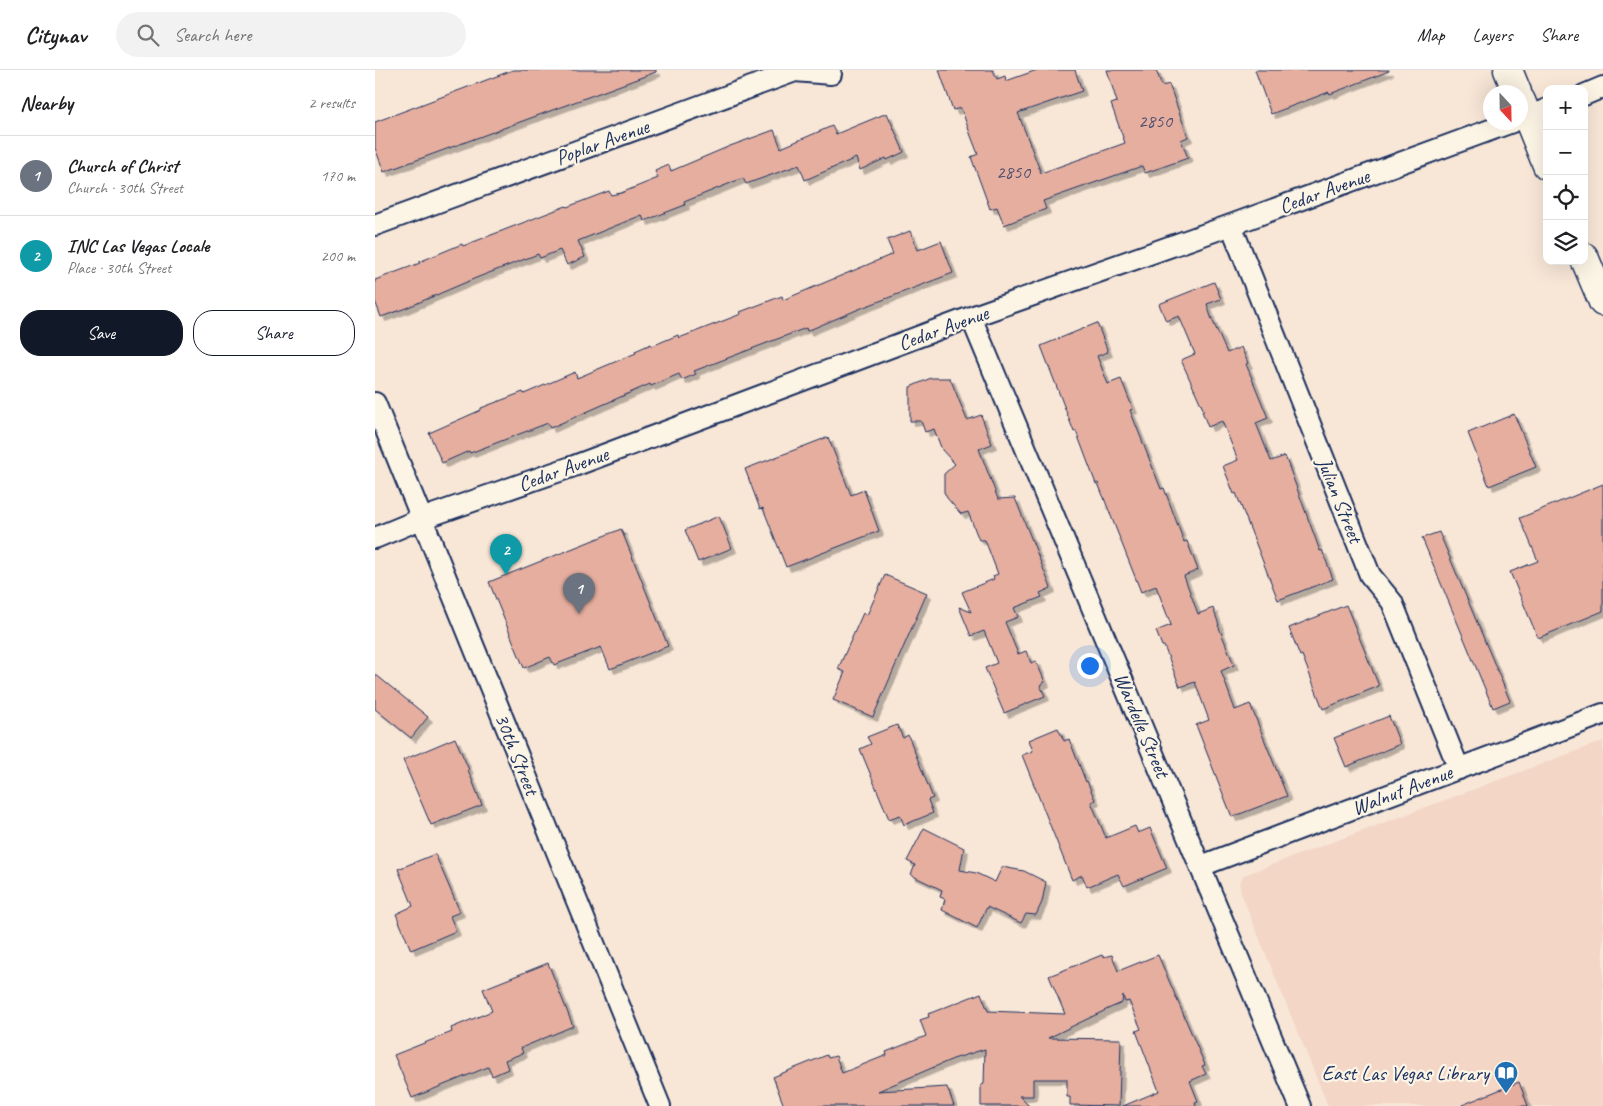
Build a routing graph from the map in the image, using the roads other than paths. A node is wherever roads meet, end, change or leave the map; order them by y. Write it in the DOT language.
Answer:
graph roads {
  1 [pos="1508,70"];
  2 [pos="831,74"];
  3 [pos="1514,85"];
  4 [pos="1603,87"];
  5 [pos="1588,93"];
  6 [pos="1528,120"];
  7 [pos="1483,126"];
  8 [pos="1543,155"];
  9 [pos="375,225"];
  10 [pos="1231,226"];
  11 [pos="1587,265"];
  12 [pos="1603,302"];
  13 [pos="971,317"];
  14 [pos="375,403"];
  15 [pos="421,518"];
  16 [pos="375,538"];
  17 [pos="1603,714"];
  18 [pos="1459,769"];
  19 [pos="1201,866"];
  20 [pos="660,1106"];
  21 [pos="1300,1106"];
  1 -- 3 [label="street"];
  2 -- 9 [label="street, Poplar Avenue"];
  4 -- 5 [label="street"];
  6 -- 8 [label="street"];
  7 -- 10 [label="street, Cedar Avenue"];
  10 -- 13 [label="street, Cedar Avenue"];
  10 -- 18 [label="street, Julian Street"];
  11 -- 12 [label="street"];
  13 -- 15 [label="street, Cedar Avenue"];
  13 -- 19 [label="street, Wardelle Street"];
  14 -- 15 [label="street, 30th Street"];
  15 -- 16 [label="street, Cedar Avenue"];
  15 -- 20 [label="street, 30th Street"];
  17 -- 18 [label="street, Walnut Avenue"];
  18 -- 19 [label="street, Walnut Avenue"];
  19 -- 21 [label="street, Wardelle Street"];
}
